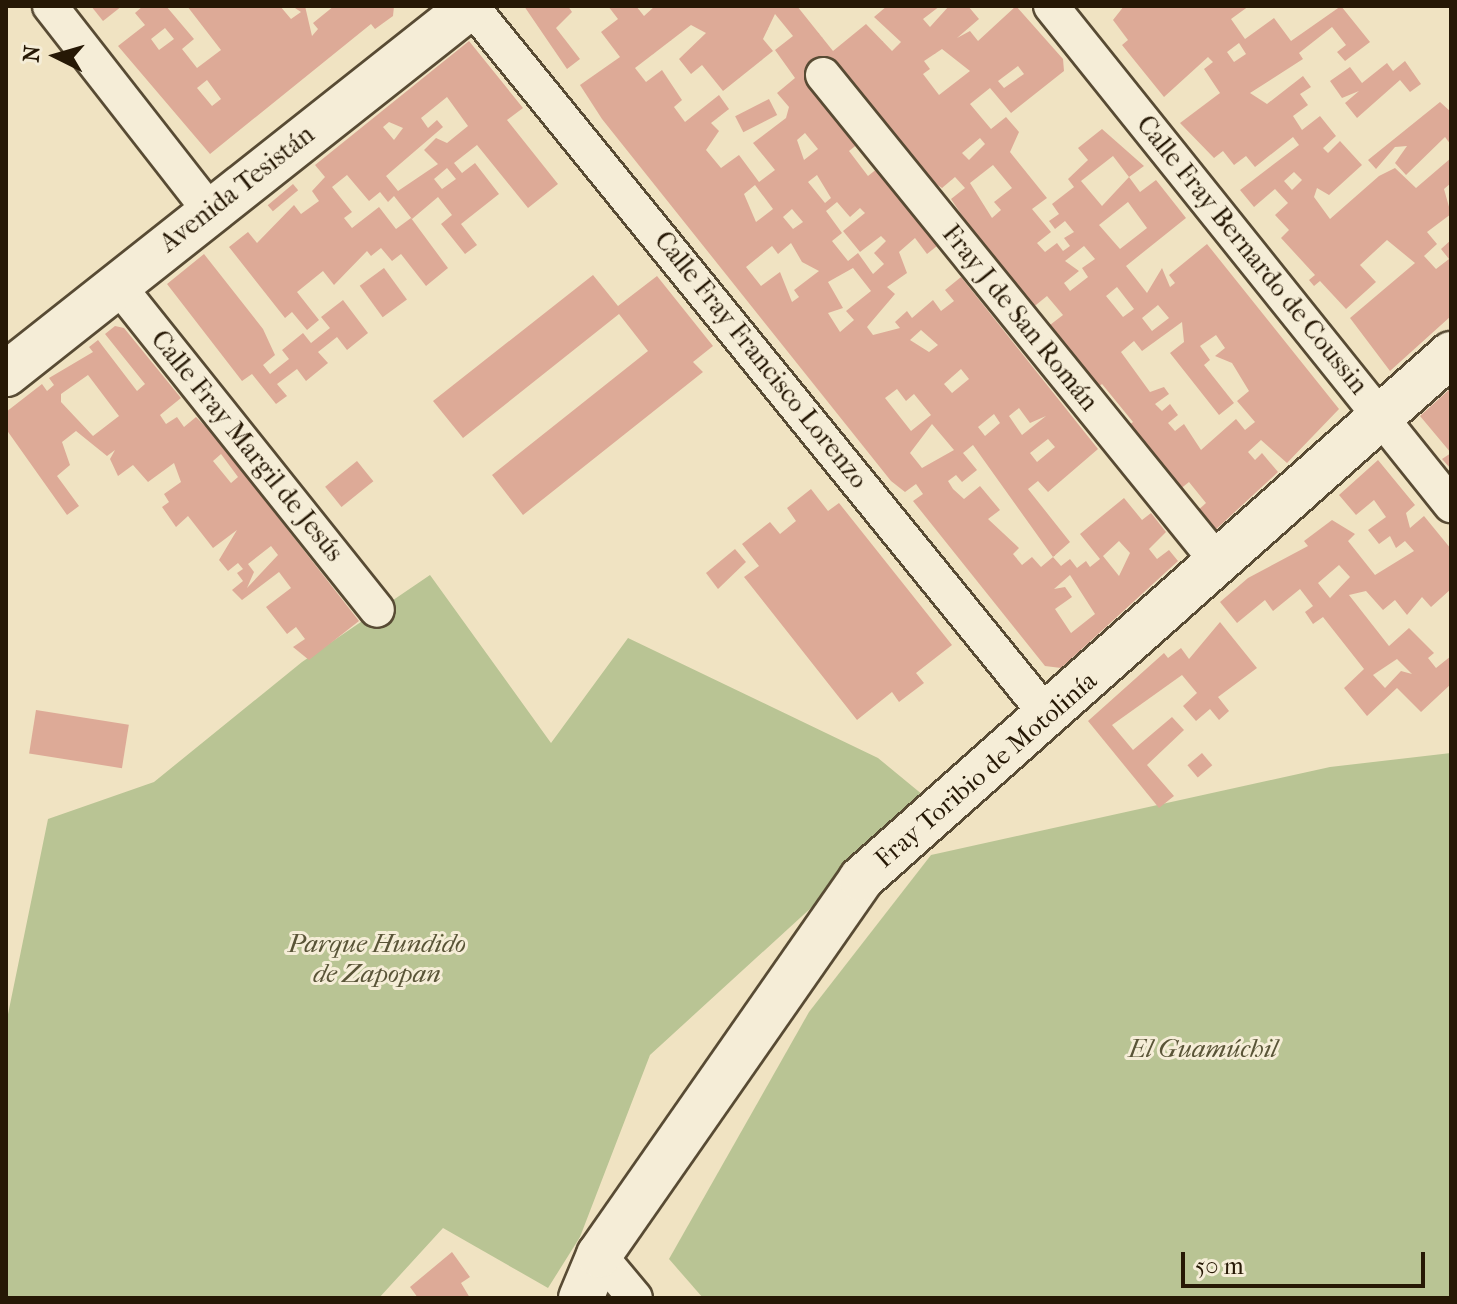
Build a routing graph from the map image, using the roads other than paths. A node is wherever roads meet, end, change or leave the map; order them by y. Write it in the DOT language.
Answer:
graph roads {
  1 [pos="50,6"];
  2 [pos="471,6"];
  3 [pos="1051,6"];
  4 [pos="823,75"];
  5 [pos="210,211"];
  6 [pos="116,283"];
  7 [pos="1451,354"];
  8 [pos="6,374"];
  9 [pos="1383,416"];
  10 [pos="1451,505"];
  11 [pos="1217,561"];
  12 [pos="377,610"];
  13 [pos="1048,716"];
  14 [pos="599,1255"];
  15 [pos="581,1298"];
  16 [pos="635,1298"];
  1 -- 5 [label="street"];
  2 -- 5 [label="street, Avenida Tesistán"];
  2 -- 13 [label="street, Calle Fray Francisco Lorenzo"];
  3 -- 9 [label="street, Calle Fray Bernardo de Coussin"];
  4 -- 11 [label="street, Fray J de San Román"];
  5 -- 6 [label="street, Avenida Tesistán"];
  6 -- 8 [label="street, Avenida Tesistán"];
  6 -- 12 [label="street, Calle Fray Margil de Jesús"];
  7 -- 9 [label="street, Fray Toribio de Motolinía"];
  9 -- 10 [label="street, Calle Fray Bernardo de Coussin"];
  9 -- 11 [label="street, Fray Toribio de Motolinía"];
  11 -- 13 [label="street, Fray Toribio de Motolinía"];
  13 -- 14 [label="street, Fray Toribio de Motolinía"];
  14 -- 15 [label="street, Fray Toribio de Motolinía"];
  14 -- 16 [label="street"];
}
